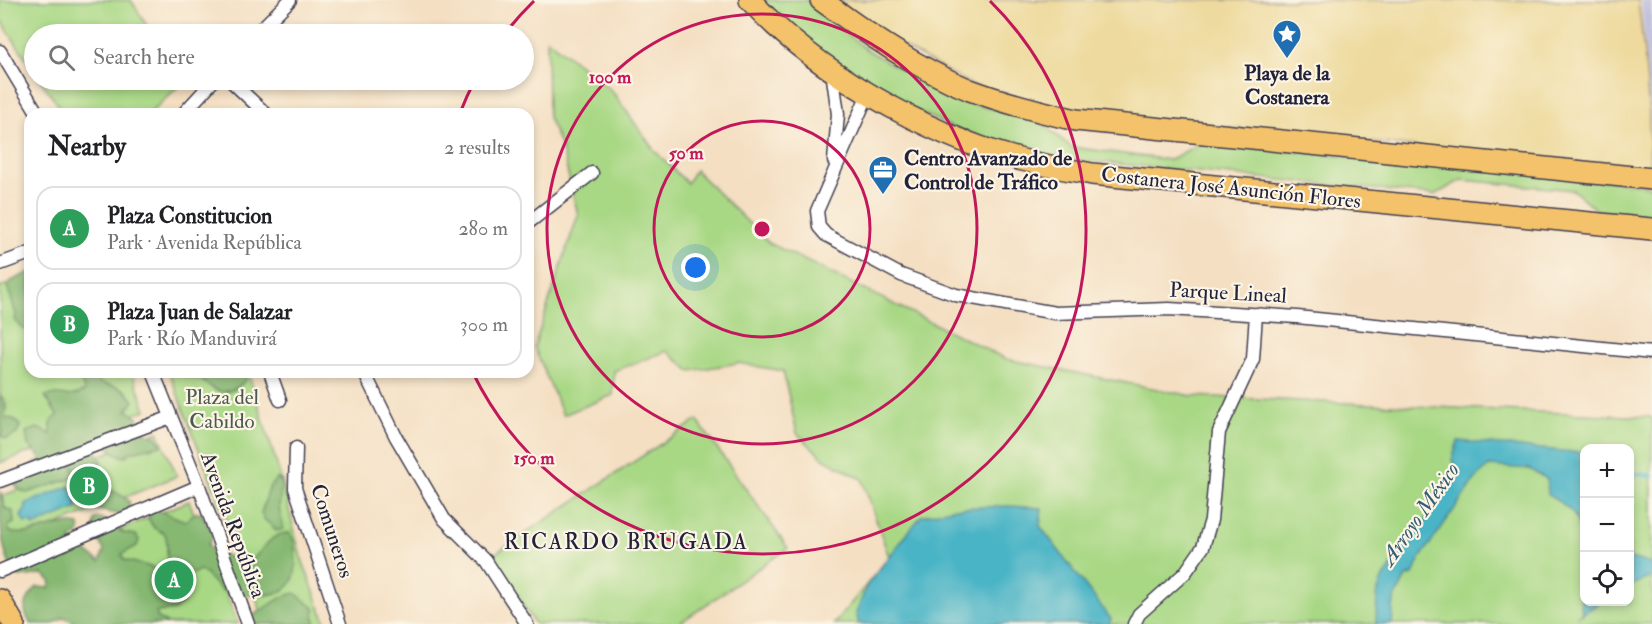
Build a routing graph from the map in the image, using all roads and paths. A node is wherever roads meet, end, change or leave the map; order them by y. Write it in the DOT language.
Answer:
graph roads {
  1 [pos="290,0"];
  2 [pos="750,0"];
  3 [pos="821,0"];
  4 [pos="266,24"];
  5 [pos="0,51"];
  6 [pos="832,71"];
  7 [pos="205,90"];
  8 [pos="241,90"];
  9 [pos="868,94"];
  10 [pos="34,108"];
  11 [pos="188,108"];
  12 [pos="260,108"];
  13 [pos="592,173"];
  14 [pos="833,174"];
  15 [pos="1652,179"];
  16 [pos="534,218"];
  17 [pos="1652,229"];
  18 [pos="24,255"];
  19 [pos="0,264"];
  20 [pos="1256,314"];
  21 [pos="1652,353"];
  22 [pos="155,378"];
  23 [pos="272,378"];
  24 [pos="367,378"];
  25 [pos="280,400"];
  26 [pos="171,417"];
  27 [pos="296,448"];
  28 [pos="0,481"];
  29 [pos="199,486"];
  30 [pos="0,571"];
  31 [pos="0,600"];
  32 [pos="14,624"];
  33 [pos="248,624"];
  34 [pos="340,624"];
  35 [pos="527,624"];
  36 [pos="1134,624"];
  1 -- 4 [label="street"];
  2 -- 6 [label="highway, Costanera José Asunción Flores"];
  3 -- 15 [label="highway"];
  5 -- 10 [label="street"];
  6 -- 9 [label="highway, Costanera José Asunción Flores"];
  6 -- 14 [label="street"];
  7 -- 11 [label="street"];
  8 -- 12 [label="street"];
  9 -- 14 [label="street"];
  9 -- 17 [label="highway, Costanera José Asunción Flores"];
  13 -- 16 [label="street"];
  14 -- 20 [label="street, Parque Lineal"];
  18 -- 19 [label="street"];
  20 -- 21 [label="street, Parque Lineal"];
  20 -- 36 [label="street"];
  22 -- 26 [label="street, Avenida República"];
  23 -- 25 [label="street"];
  24 -- 35 [label="street"];
  26 -- 28 [label="street"];
  26 -- 29 [label="street, Avenida República"];
  27 -- 34 [label="street, Comuneros"];
  29 -- 30 [label="street"];
  29 -- 33 [label="street, Avenida República"];
  31 -- 32 [label="highway"];
}
